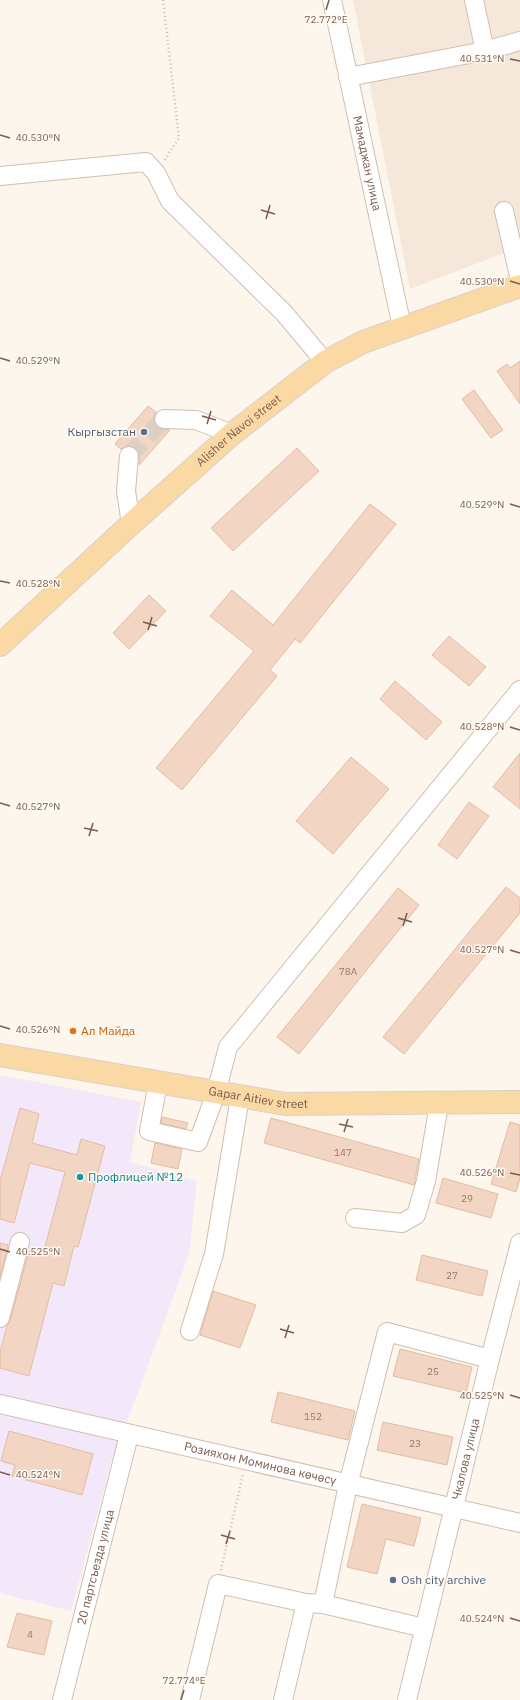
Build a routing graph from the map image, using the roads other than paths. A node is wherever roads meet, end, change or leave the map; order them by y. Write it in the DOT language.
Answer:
graph roads {
  1 [pos="332,0"];
  2 [pos="474,0"];
  3 [pos="520,41"];
  4 [pos="485,51"];
  5 [pos="348,77"];
  6 [pos="0,176"];
  7 [pos="504,211"];
  8 [pos="520,280"];
  9 [pos="520,286"];
  10 [pos="402,327"];
  11 [pos="325,362"];
  12 [pos="164,419"];
  13 [pos="232,434"];
  14 [pos="129,456"];
  15 [pos="131,524"];
  16 [pos="0,645"];
  17 [pos="520,690"];
  18 [pos="0,1055"];
  19 [pos="158,1083"];
  20 [pos="216,1093"];
  21 [pos="240,1097"];
  22 [pos="520,1102"];
  23 [pos="439,1104"];
  24 [pos="355,1218"];
  25 [pos="20,1242"];
  26 [pos="520,1243"];
  27 [pos="0,1318"];
  28 [pos="190,1331"];
  29 [pos="490,1360"];
  30 [pos="0,1404"];
  31 [pos="129,1435"];
  32 [pos="348,1485"];
  33 [pos="454,1508"];
  34 [pos="520,1523"];
  35 [pos="314,1604"];
  36 [pos="424,1628"];
  37 [pos="62,1700"];
  38 [pos="190,1700"];
  39 [pos="283,1700"];
  40 [pos="407,1700"];
  1 -- 5 [label="street, Мамаджан улица"];
  2 -- 4 [label="street"];
  3 -- 4 [label="street"];
  4 -- 5 [label="street"];
  5 -- 10 [label="street, Мамаджан улица"];
  6 -- 11 [label="street"];
  7 -- 8 [label="street"];
  9 -- 10 [label="main road, Alisher Navoi street"];
  10 -- 11 [label="main road, Alisher Navoi street"];
  11 -- 13 [label="main road, Alisher Navoi street"];
  12 -- 13 [label="street"];
  13 -- 15 [label="main road, Alisher Navoi street"];
  14 -- 15 [label="street"];
  15 -- 16 [label="main road, Alisher Navoi street"];
  17 -- 20 [label="street"];
  18 -- 19 [label="main road, Gapar Aitiev street"];
  19 -- 20 [label="main road, Gapar Aitiev street"];
  19 -- 20 [label="street"];
  20 -- 21 [label="main road, Gapar Aitiev street"];
  21 -- 23 [label="main road, Gapar Aitiev street"];
  21 -- 28 [label="street"];
  22 -- 23 [label="main road, Gapar Aitiev street"];
  23 -- 24 [label="street"];
  25 -- 27 [label="street"];
  26 -- 29 [label="street, Чкалова улица"];
  29 -- 32 [label="street"];
  29 -- 33 [label="street, Чкалова улица"];
  30 -- 31 [label="street, Розияхон Моминова көчөсү"];
  31 -- 32 [label="street, Розияхон Моминова көчөсү"];
  31 -- 37 [label="street, 20 партсъезда улица"];
  32 -- 33 [label="street, Розияхон Моминова көчөсү"];
  32 -- 35 [label="street"];
  33 -- 34 [label="street, Розияхон Моминова көчөсү"];
  33 -- 36 [label="street, Чкалова улица"];
  35 -- 36 [label="street"];
  35 -- 38 [label="street"];
  35 -- 39 [label="street"];
  36 -- 40 [label="street, Чкалова улица"];
}
